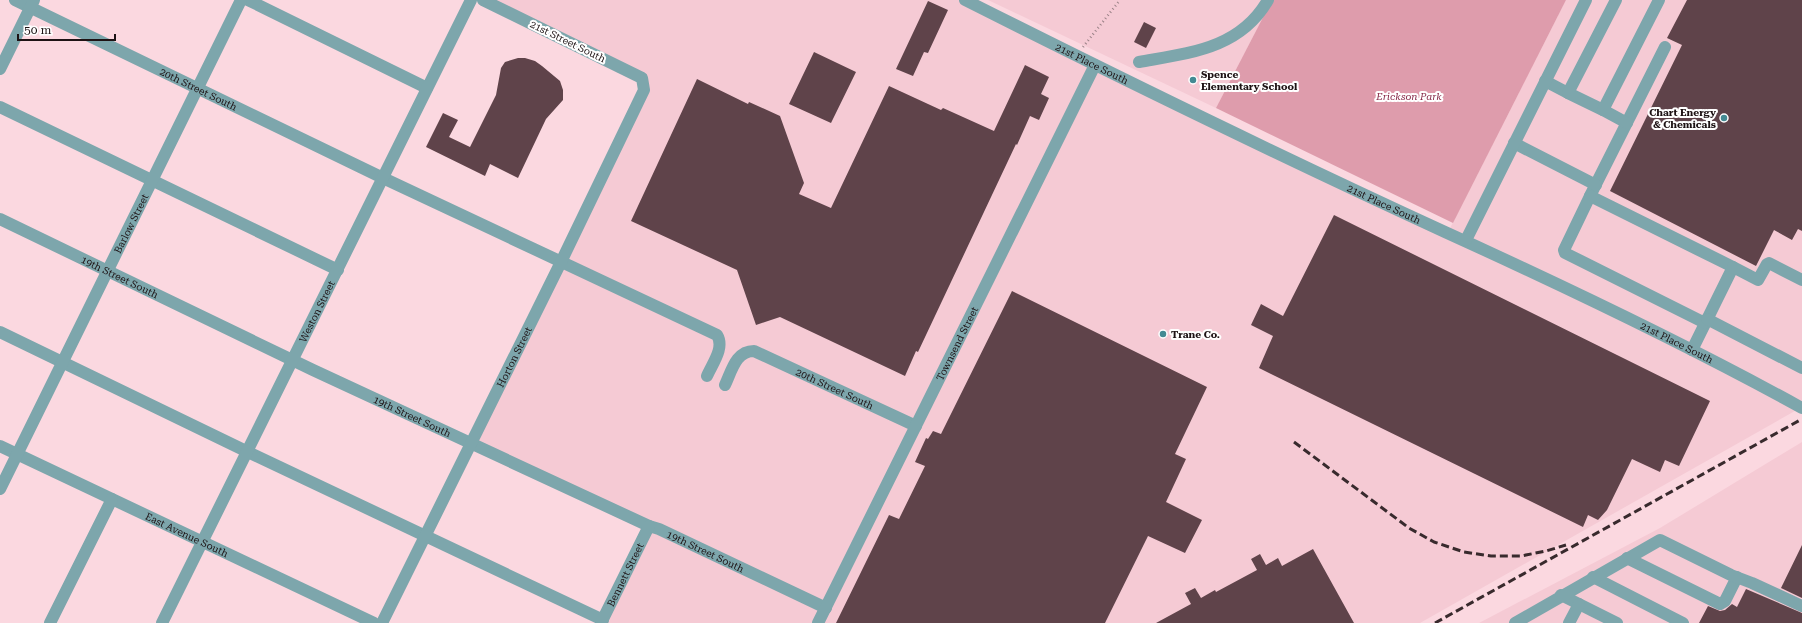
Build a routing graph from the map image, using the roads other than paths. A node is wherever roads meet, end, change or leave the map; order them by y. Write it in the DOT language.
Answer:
graph roads {
  1 [pos="14,0"];
  2 [pos="240,0"];
  3 [pos="248,0"];
  4 [pos="471,0"];
  5 [pos="483,0"];
  6 [pos="965,0"];
  7 [pos="1268,0"];
  8 [pos="1586,0"];
  9 [pos="1616,0"];
  10 [pos="1659,0"];
  11 [pos="32,4"];
  12 [pos="1665,46"];
  13 [pos="1139,62"];
  14 [pos="1095,65"];
  15 [pos="0,69"];
  16 [pos="1545,81"];
  17 [pos="197,88"];
  18 [pos="427,88"];
  19 [pos="644,90"];
  20 [pos="1568,93"];
  21 [pos="0,107"];
  22 [pos="1603,110"];
  23 [pos="1627,123"];
  24 [pos="1514,143"];
  25 [pos="383,178"];
  26 [pos="152,179"];
  27 [pos="1593,191"];
  28 [pos="0,219"];
  29 [pos="1466,240"];
  30 [pos="561,262"];
  31 [pos="1733,267"];
  32 [pos="107,270"];
  33 [pos="338,270"];
  34 [pos="1802,280"];
  35 [pos="1706,321"];
  36 [pos="0,332"];
  37 [pos="1692,350"];
  38 [pos="293,360"];
  39 [pos="62,362"];
  40 [pos="1802,368"];
  41 [pos="707,376"];
  42 [pos="725,385"];
  43 [pos="1801,405"];
  44 [pos="916,426"];
  45 [pos="471,444"];
  46 [pos="0,446"];
  47 [pos="248,452"];
  48 [pos="17,454"];
  49 [pos="0,489"];
  50 [pos="112,499"];
  51 [pos="649,526"];
  52 [pos="426,535"];
  53 [pos="203,542"];
  54 [pos="1627,558"];
  55 [pos="1593,577"];
  56 [pos="1737,577"];
  57 [pos="1561,595"];
  58 [pos="1579,604"];
  59 [pos="1802,606"];
  60 [pos="826,608"];
  61 [pos="1539,608"];
  62 [pos="602,621"];
  63 [pos="50,623"];
  64 [pos="162,623"];
  65 [pos="374,623"];
  66 [pos="382,623"];
  67 [pos="818,623"];
  68 [pos="1515,623"];
  69 [pos="1532,623"];
  70 [pos="1569,623"];
  71 [pos="1617,623"];
  72 [pos="1683,623"];
  1 -- 11 [label="street, 20th Street South"];
  2 -- 17 [label="street, Barlow Street"];
  3 -- 18 [label="street"];
  4 -- 18 [label="street, Weston Street"];
  5 -- 19 [label="street, 21st Street South"];
  6 -- 14 [label="street, 21st Place South"];
  7 -- 13 [label="street"];
  8 -- 16 [label="street"];
  9 -- 20 [label="street"];
  10 -- 22 [label="street"];
  11 -- 15 [label="street"];
  11 -- 17 [label="street, 20th Street South"];
  12 -- 23 [label="street"];
  14 -- 29 [label="street, 21st Place South"];
  14 -- 44 [label="street, Townsend Street"];
  16 -- 20 [label="street"];
  16 -- 24 [label="street"];
  17 -- 25 [label="street, 20th Street South"];
  17 -- 26 [label="street, Barlow Street"];
  18 -- 25 [label="street, Weston Street"];
  19 -- 30 [label="street, Horton Street"];
  20 -- 22 [label="street"];
  21 -- 26 [label="street"];
  22 -- 23 [label="street"];
  23 -- 27 [label="street"];
  24 -- 27 [label="street"];
  24 -- 29 [label="street"];
  25 -- 30 [label="street, 20th Street South"];
  25 -- 33 [label="street, Weston Street"];
  26 -- 32 [label="street, Barlow Street"];
  26 -- 33 [label="street"];
  27 -- 31 [label="street"];
  27 -- 35 [label="street"];
  28 -- 32 [label="street, 19th Street South"];
  29 -- 37 [label="street, 21st Place South"];
  30 -- 41 [label="street"];
  30 -- 45 [label="street, Horton Street"];
  31 -- 34 [label="street"];
  31 -- 35 [label="street"];
  32 -- 38 [label="street, 19th Street South"];
  32 -- 39 [label="street, Barlow Street"];
  33 -- 38 [label="street, Weston Street"];
  35 -- 37 [label="street"];
  35 -- 40 [label="street"];
  36 -- 39 [label="street"];
  37 -- 43 [label="street, 21st Place South"];
  38 -- 45 [label="street, 19th Street South"];
  38 -- 47 [label="street, Weston Street"];
  39 -- 47 [label="street"];
  39 -- 48 [label="street, Barlow Street"];
  42 -- 44 [label="street, 20th Street South"];
  44 -- 60 [label="street, Townsend Street"];
  45 -- 51 [label="street, 19th Street South"];
  45 -- 52 [label="street, Horton Street"];
  46 -- 48 [label="street, East Avenue South"];
  47 -- 52 [label="street"];
  47 -- 53 [label="street, Weston Street"];
  48 -- 49 [label="street, Barlow Street"];
  48 -- 50 [label="street, East Avenue South"];
  50 -- 53 [label="street, East Avenue South"];
  50 -- 63 [label="street"];
  51 -- 60 [label="street, 19th Street South"];
  51 -- 62 [label="street, Bennett Street"];
  52 -- 62 [label="street"];
  52 -- 66 [label="street, Horton Street"];
  53 -- 64 [label="street, Weston Street"];
  53 -- 65 [label="street, East Avenue South"];
  54 -- 55 [label="street"];
  54 -- 56 [label="street"];
  54 -- 56 [label="street"];
  55 -- 57 [label="street"];
  55 -- 72 [label="street"];
  56 -- 59 [label="street"];
  57 -- 58 [label="street"];
  57 -- 61 [label="street"];
  58 -- 70 [label="street"];
  58 -- 71 [label="street"];
  60 -- 67 [label="street, Townsend Street"];
  61 -- 68 [label="street"];
  61 -- 69 [label="street"];
}
